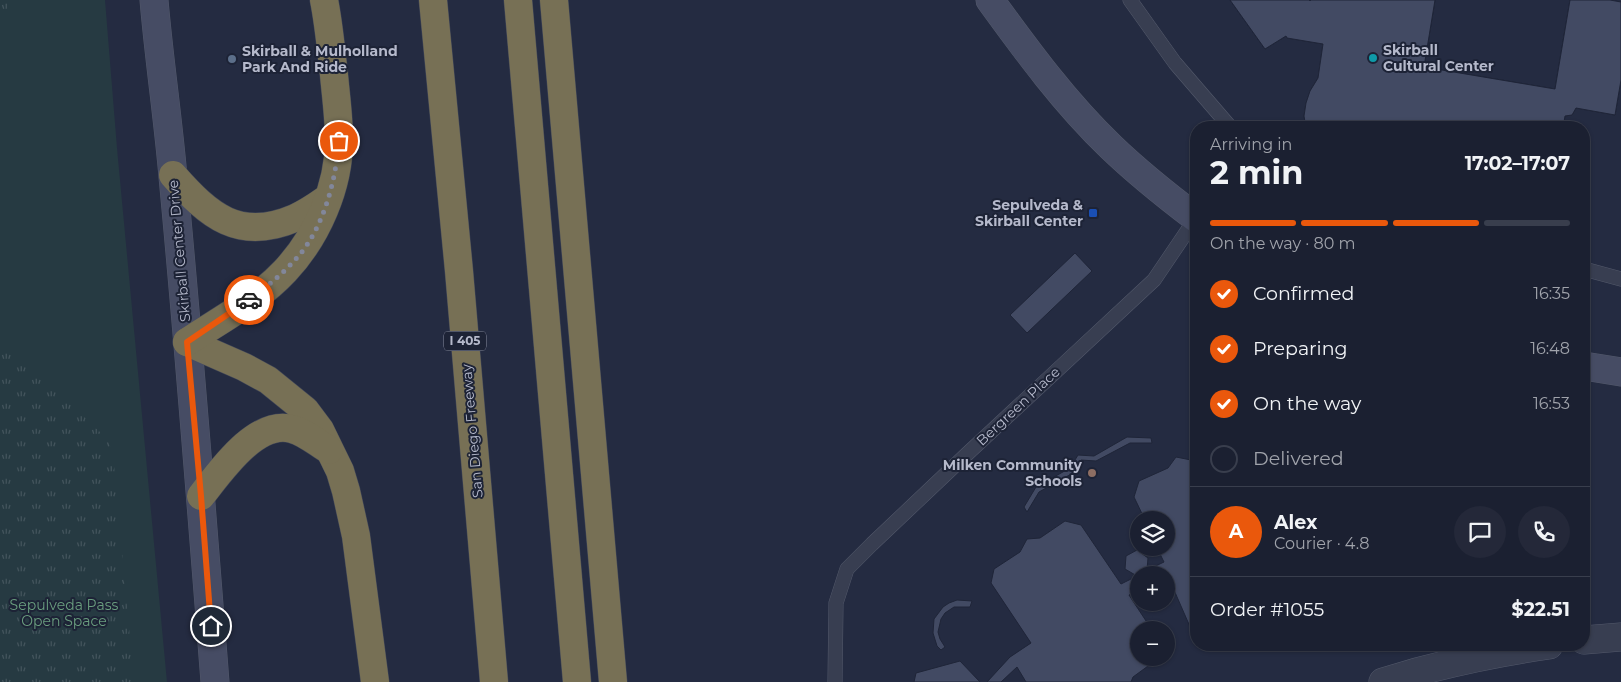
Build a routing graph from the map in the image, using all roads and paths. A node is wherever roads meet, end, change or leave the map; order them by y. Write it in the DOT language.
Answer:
graph roads {
  1 [pos="154,0"];
  2 [pos="324,0"];
  3 [pos="433,0"];
  4 [pos="518,0"];
  5 [pos="554,0"];
  6 [pos="990,0"];
  7 [pos="1130,0"];
  8 [pos="1225,121"];
  9 [pos="173,175"];
  10 [pos="328,198"];
  11 [pos="1190,214"];
  12 [pos="1190,227"];
  13 [pos="1590,271"];
  14 [pos="1621,279"];
  15 [pos="187,342"];
  16 [pos="1590,367"];
  17 [pos="1621,372"];
  18 [pos="330,451"];
  19 [pos="201,496"];
  20 [pos="1621,637"];
  21 [pos="1590,640"];
  22 [pos="1512,651"];
  23 [pos="215,682"];
  24 [pos="375,682"];
  25 [pos="494,682"];
  26 [pos="577,682"];
  27 [pos="613,682"];
  28 [pos="835,682"];
  29 [pos="1383,682"];
  1 -- 9 [label="main road, Skirball Center Drive"];
  2 -- 10 [label="highway"];
  3 -- 25 [label="highway, San Diego Freeway / I 405"];
  4 -- 26 [label="highway"];
  5 -- 27 [label="highway"];
  6 -- 11 [label="main road"];
  7 -- 8 [label="lane"];
  9 -- 10 [label="highway"];
  9 -- 15 [label="main road, Skirball Center Drive"];
  10 -- 15 [label="highway"];
  12 -- 28 [label="lane, Bergreen Place"];
  13 -- 14 [label="lane"];
  15 -- 18 [label="highway"];
  15 -- 19 [label="main road, Skirball Center Drive"];
  16 -- 17 [label="main road"];
  18 -- 19 [label="highway"];
  18 -- 24 [label="highway"];
  19 -- 23 [label="main road, Skirball Center Drive"];
  20 -- 21 [label="street"];
  22 -- 29 [label="street"];
}
